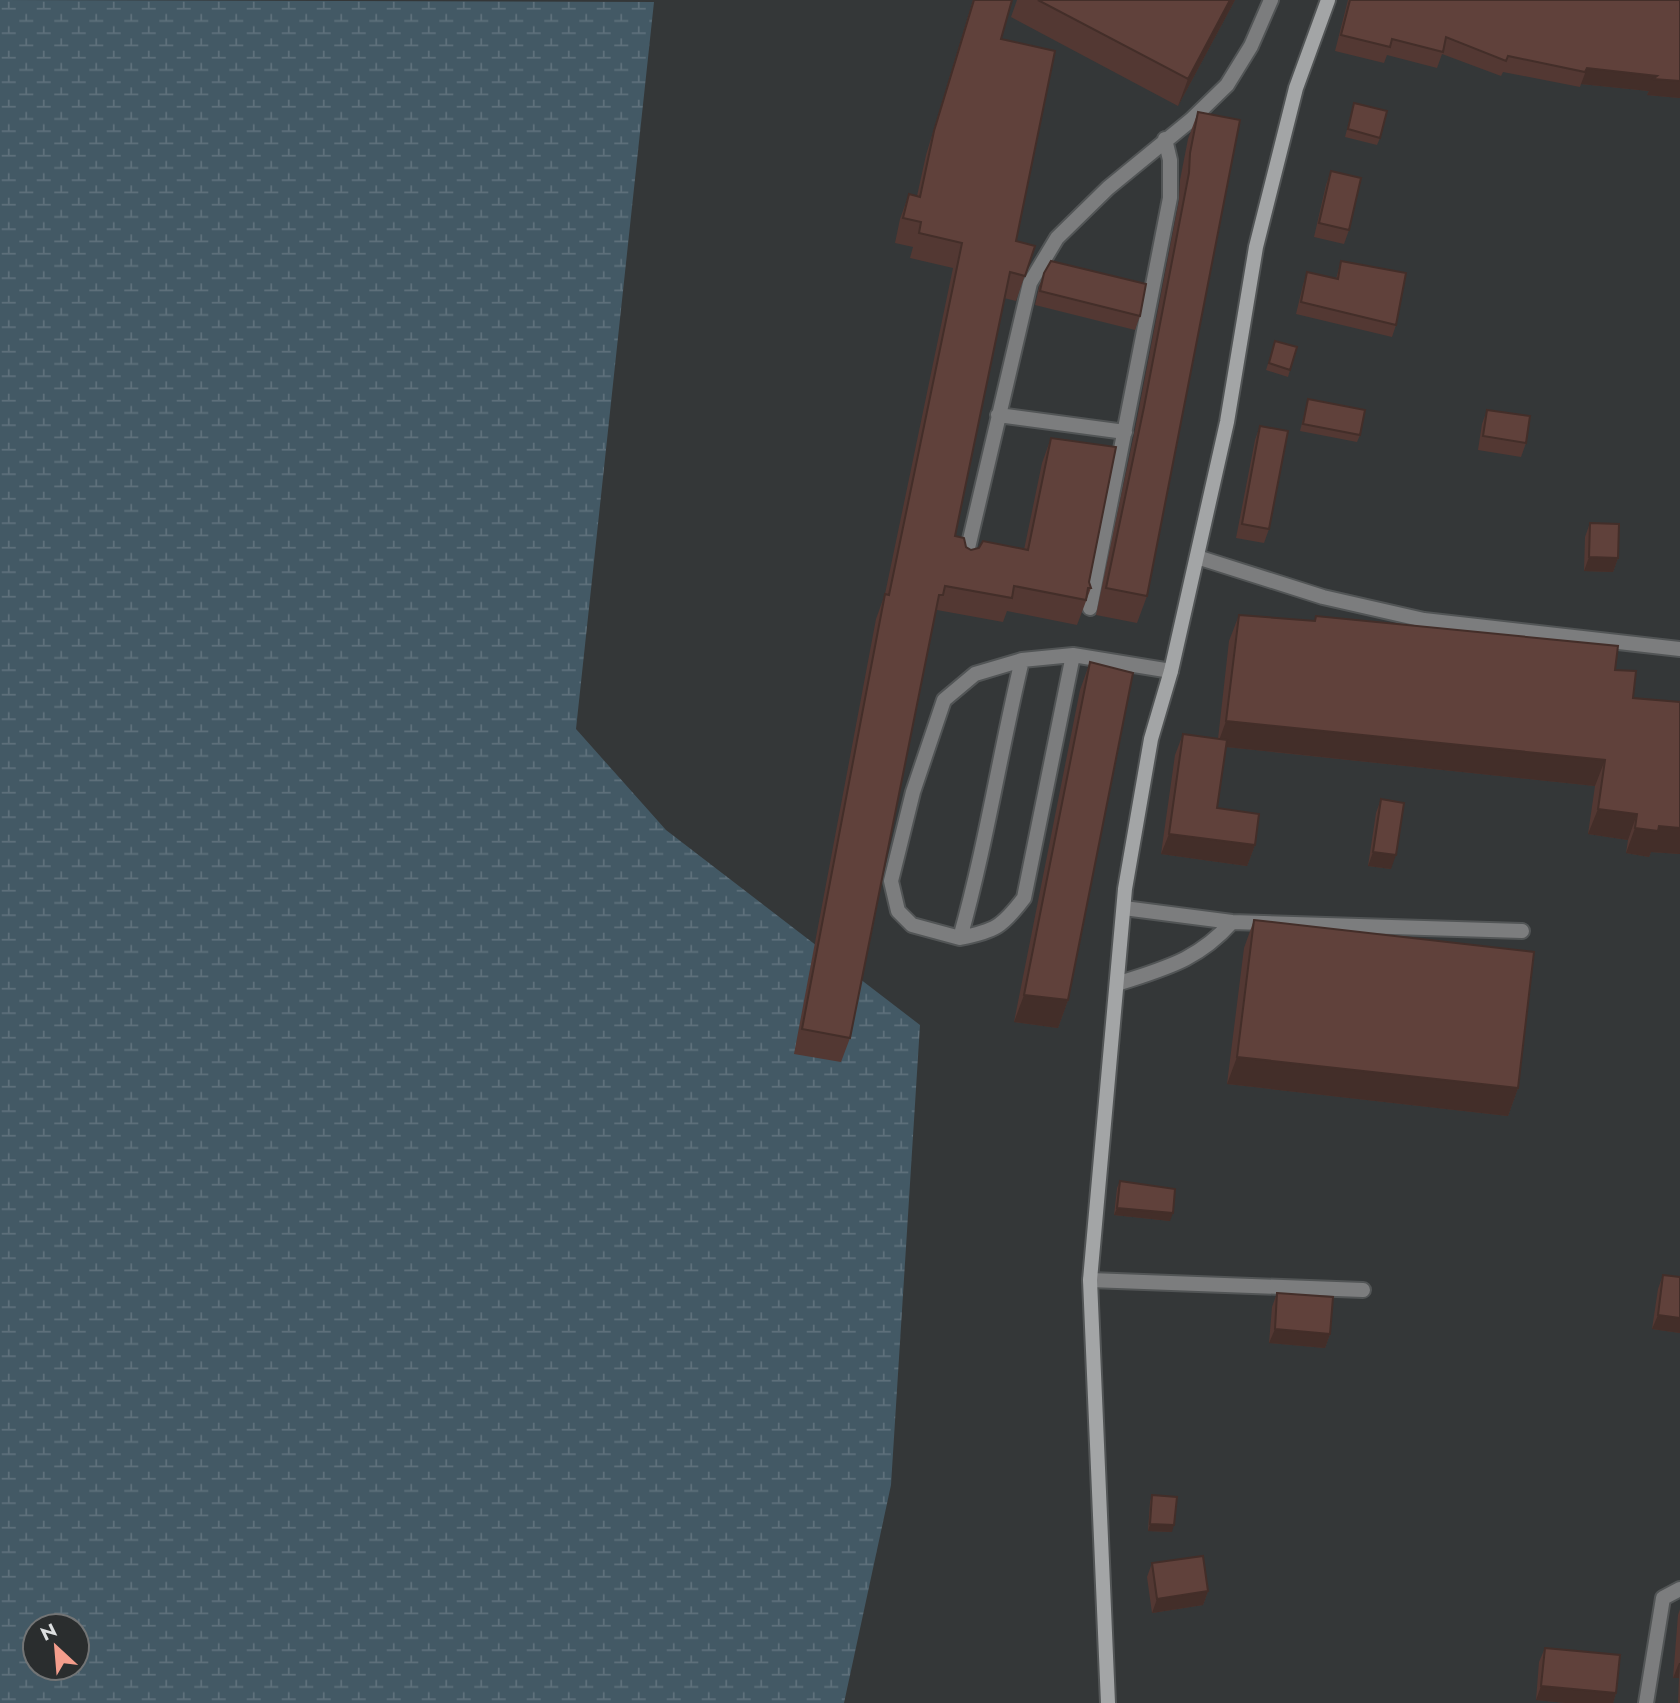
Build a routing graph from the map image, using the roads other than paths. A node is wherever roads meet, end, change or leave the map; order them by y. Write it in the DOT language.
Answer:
graph roads {
  1 [pos="1270,0"];
  2 [pos="1328,0"];
  3 [pos="1165,139"];
  4 [pos="998,415"];
  5 [pos="1125,432"];
  6 [pos="1197,557"];
  7 [pos="964,565"];
  8 [pos="1090,608"];
  9 [pos="1680,649"];
  10 [pos="1073,655"];
  11 [pos="1022,660"];
  12 [pos="1171,671"];
  13 [pos="1124,908"];
  14 [pos="1232,922"];
  15 [pos="1522,930"];
  16 [pos="960,938"];
  17 [pos="1117,984"];
  18 [pos="1090,1280"];
  19 [pos="1363,1290"];
  20 [pos="1680,1589"];
  21 [pos="1108,1703"];
  22 [pos="1646,1703"];
  1 -- 3 [label="street"];
  2 -- 6 [label="street"];
  3 -- 4 [label="street"];
  3 -- 5 [label="street"];
  4 -- 5 [label="street"];
  4 -- 7 [label="street"];
  5 -- 8 [label="street"];
  6 -- 9 [label="street"];
  6 -- 12 [label="street"];
  10 -- 11 [label="street"];
  10 -- 12 [label="street"];
  10 -- 16 [label="street"];
  11 -- 16 [label="street"];
  11 -- 16 [label="street"];
  12 -- 13 [label="street"];
  13 -- 14 [label="street"];
  13 -- 17 [label="street"];
  14 -- 15 [label="street"];
  14 -- 17 [label="street"];
  17 -- 18 [label="street"];
  18 -- 19 [label="street"];
  18 -- 21 [label="street"];
  20 -- 22 [label="street"];
}
